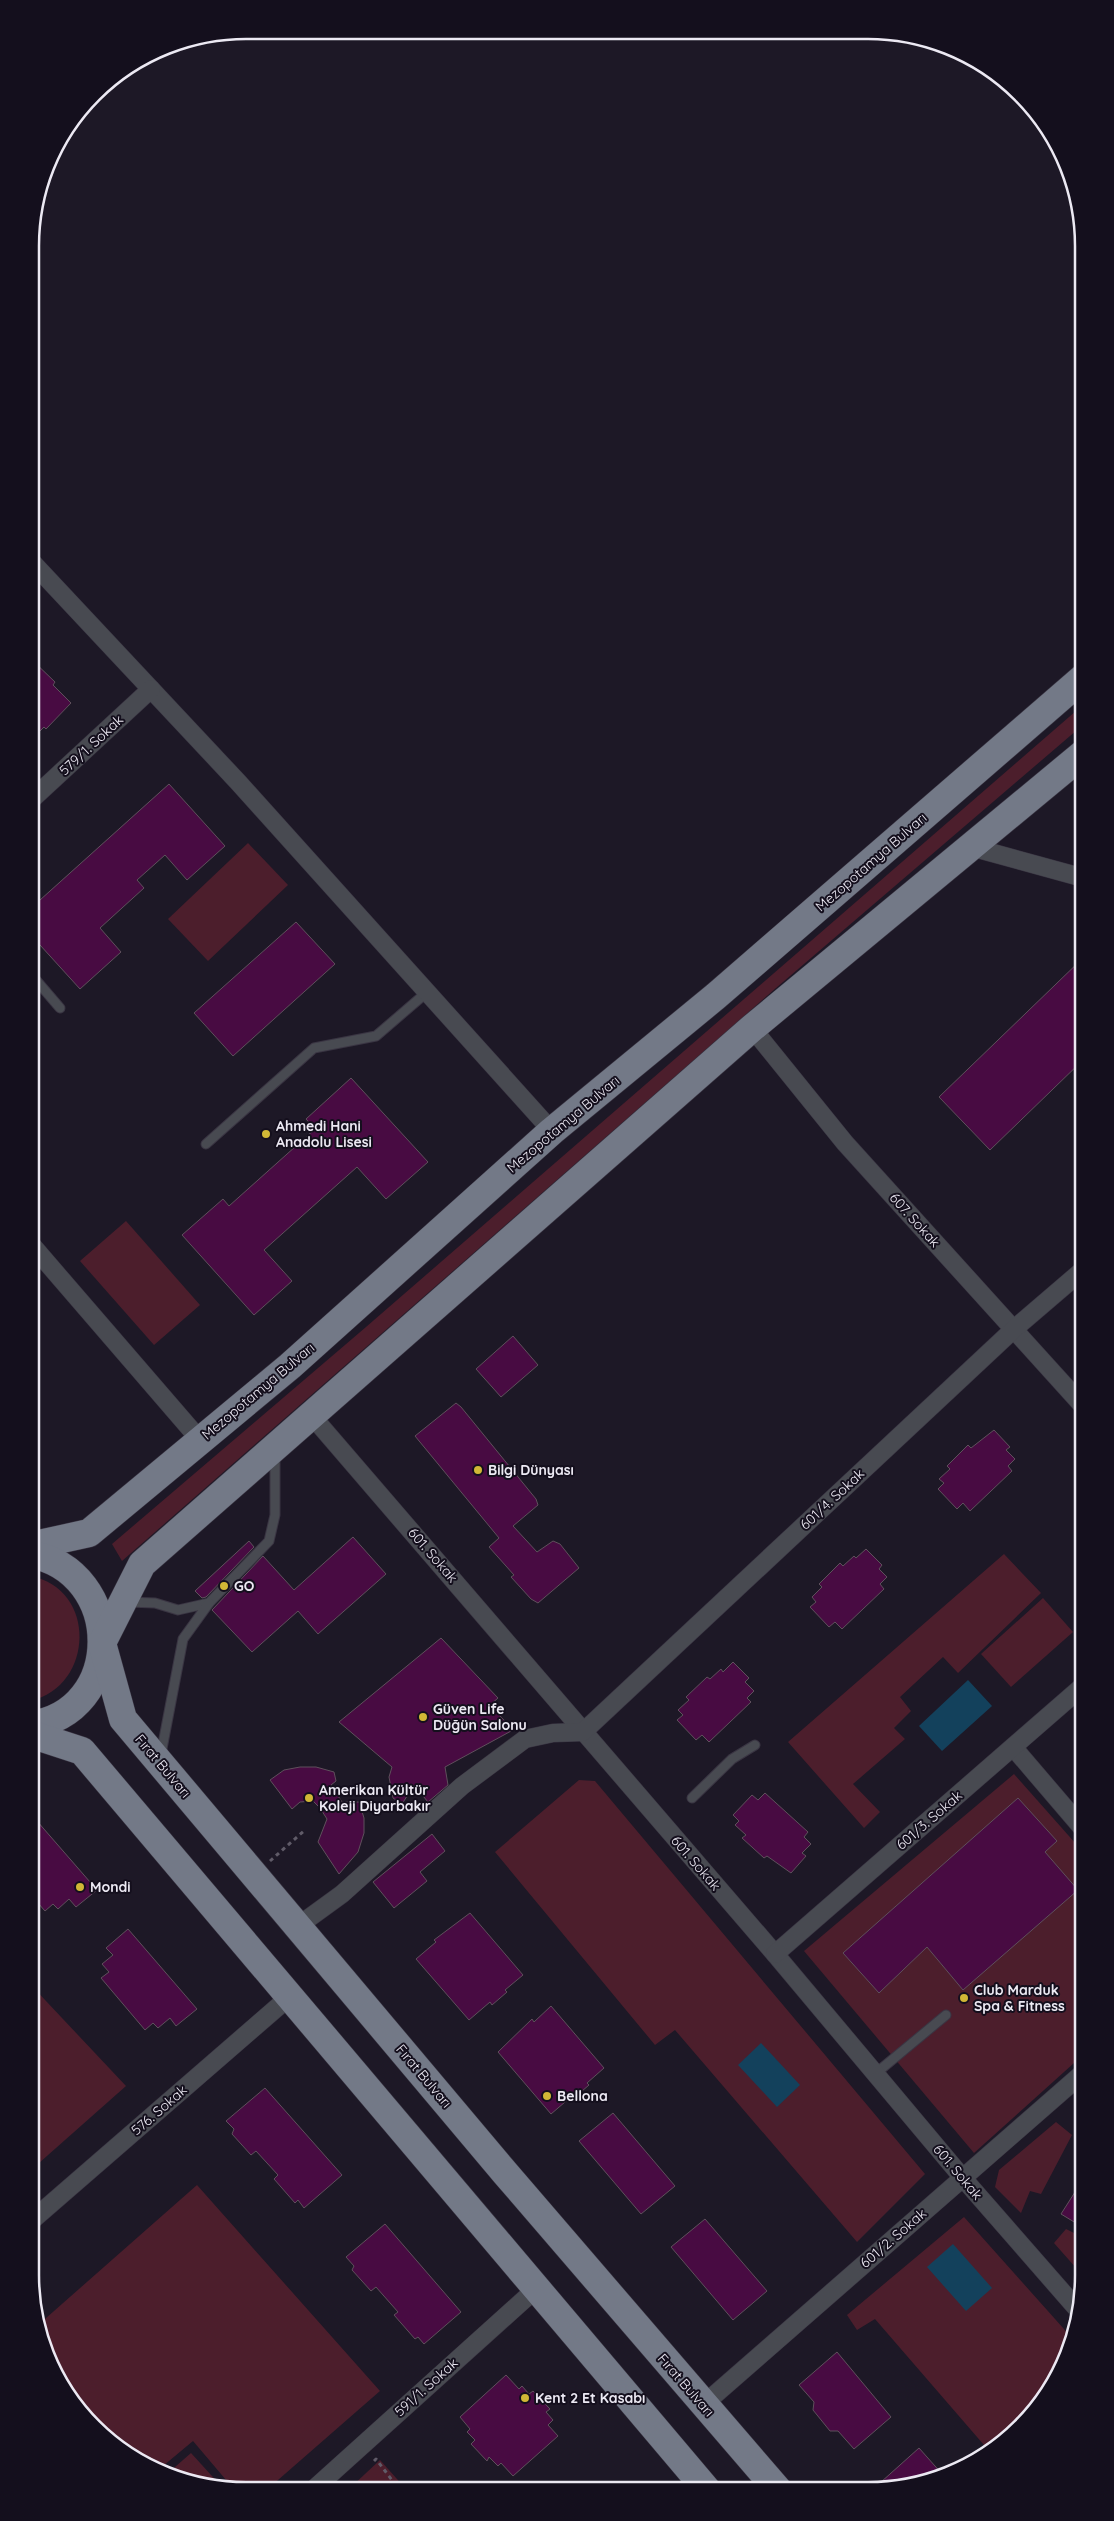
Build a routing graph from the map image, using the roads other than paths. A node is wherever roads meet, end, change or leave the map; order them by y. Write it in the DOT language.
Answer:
graph roads {
  1 [pos="39,570"];
  2 [pos="1075,685"];
  3 [pos="151,689"];
  4 [pos="1075,760"];
  5 [pos="39,793"];
  6 [pos="971,846"];
  7 [pos="1075,875"];
  8 [pos="39,984"];
  9 [pos="426,993"];
  10 [pos="60,1008"];
  11 [pos="752,1028"];
  12 [pos="552,1132"];
  13 [pos="206,1144"];
  14 [pos="39,1253"];
  15 [pos="1075,1276"];
  16 [pos="1014,1329"];
  17 [pos="1075,1397"];
  18 [pos="312,1416"];
  19 [pos="200,1440"];
  20 [pos="275,1449"];
  21 [pos="39,1544"];
  22 [pos="39,1556"];
  23 [pos="123,1601"];
  24 [pos="209,1602"];
  25 [pos="102,1643"];
  26 [pos="1075,1693"];
  27 [pos="39,1724"];
  28 [pos="583,1732"];
  29 [pos="39,1737"];
  30 [pos="755,1745"];
  31 [pos="1013,1747"];
  32 [pos="160,1762"];
  33 [pos="692,1798"];
  34 [pos="1075,1819"];
  35 [pos="298,1926"];
  36 [pos="775,1954"];
  37 [pos="288,1998"];
  38 [pos="946,2016"];
  39 [pos="875,2074"];
  40 [pos="1075,2080"];
  41 [pos="962,2177"];
  42 [pos="39,2214"];
  43 [pos="538,2287"];
  44 [pos="1073,2305"];
  45 [pos="703,2405"];
  46 [pos="321,2482"];
  47 [pos="700,2482"];
  48 [pos="771,2482"];
  1 -- 3 [label="street"];
  2 -- 12 [label="main road, Mezopotamya Bulvarı"];
  3 -- 5 [label="street, 579/1. Sokak"];
  3 -- 9 [label="street"];
  4 -- 6 [label="main road"];
  6 -- 7 [label="street"];
  6 -- 11 [label="main road"];
  8 -- 10 [label="lane"];
  9 -- 12 [label="street"];
  9 -- 13 [label="lane"];
  11 -- 16 [label="street, 607. Sokak"];
  11 -- 18 [label="main road"];
  12 -- 19 [label="main road, Mezopotamya Bulvarı"];
  14 -- 19 [label="street"];
  15 -- 16 [label="street, 601/4. Sokak"];
  16 -- 17 [label="street, 607. Sokak"];
  16 -- 28 [label="street, 601/4. Sokak"];
  18 -- 20 [label="main road"];
  18 -- 28 [label="street, 601. Sokak"];
  19 -- 21 [label="main road, Mezopotamya Bulvarı"];
  20 -- 23 [label="main road"];
  20 -- 24 [label="lane"];
  22 -- 25 [label="main road"];
  23 -- 24 [label="lane"];
  23 -- 25 [label="main road"];
  24 -- 32 [label="lane"];
  25 -- 27 [label="main road"];
  25 -- 32 [label="main road, Fırat Bulvarı"];
  26 -- 31 [label="street, 601/3. Sokak"];
  28 -- 35 [label="street"];
  28 -- 36 [label="street, 601. Sokak"];
  29 -- 37 [label="main road"];
  30 -- 33 [label="lane"];
  31 -- 34 [label="street"];
  31 -- 36 [label="street, 601/3. Sokak"];
  32 -- 35 [label="main road, Fırat Bulvarı"];
  35 -- 45 [label="main road, Fırat Bulvarı"];
  36 -- 39 [label="street, 601. Sokak"];
  37 -- 42 [label="street, 576. Sokak"];
  37 -- 43 [label="main road"];
  38 -- 39 [label="lane"];
  39 -- 41 [label="street, 601. Sokak"];
  40 -- 41 [label="street, 601/2. Sokak"];
  41 -- 44 [label="street, 601. Sokak"];
  41 -- 45 [label="street, 601/2. Sokak"];
  43 -- 46 [label="street, 591/1. Sokak"];
  43 -- 47 [label="main road"];
  45 -- 48 [label="main road, Fırat Bulvarı"];
}
